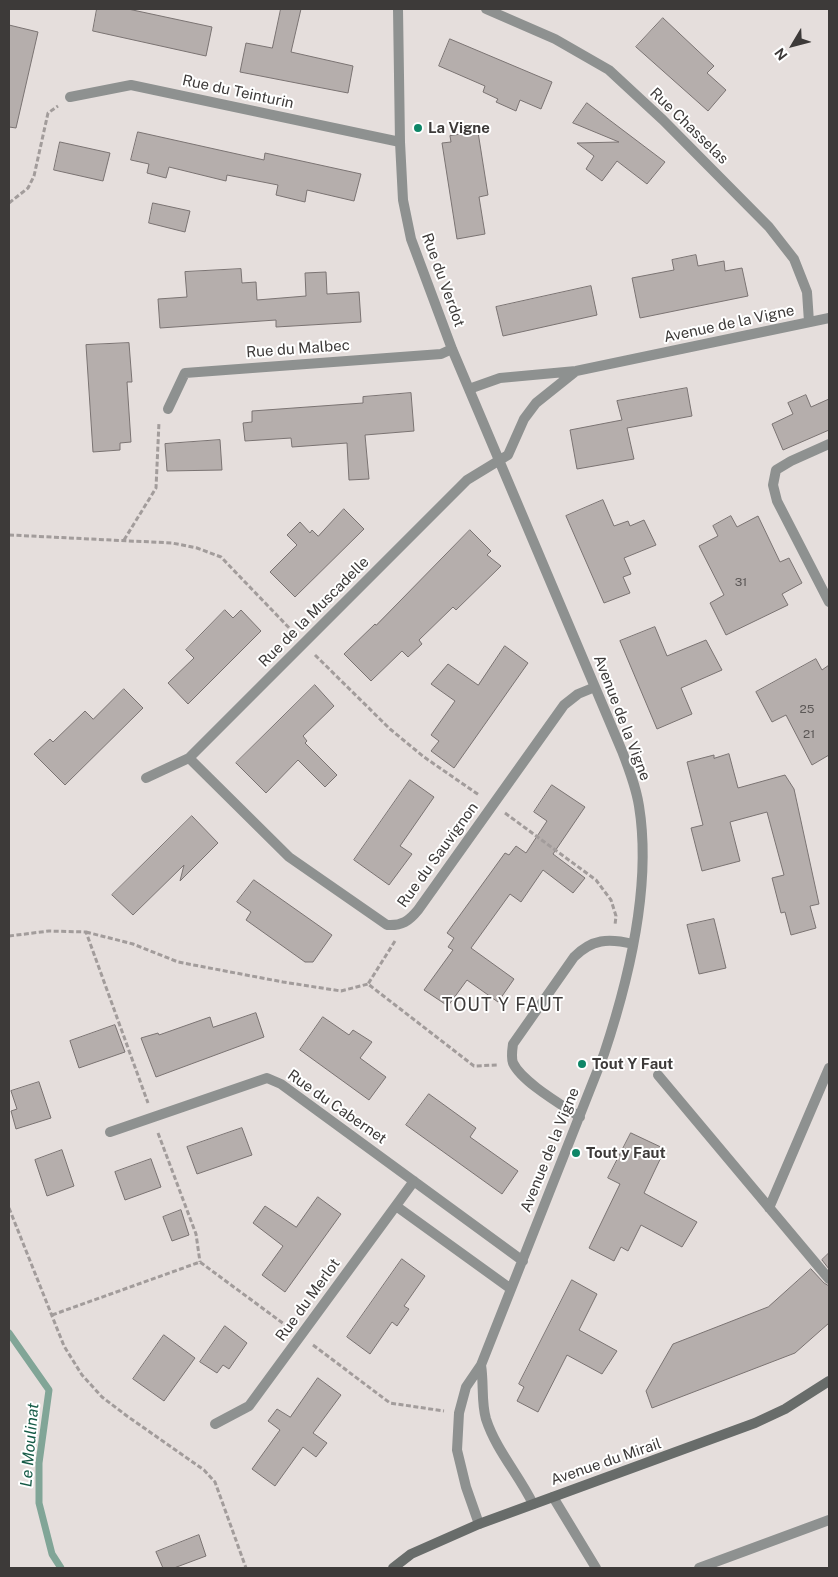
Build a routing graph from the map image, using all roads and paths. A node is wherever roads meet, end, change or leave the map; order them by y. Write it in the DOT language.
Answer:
graph roads {
  1 [pos="398,9"];
  2 [pos="486,9"];
  3 [pos="70,98"];
  4 [pos="400,142"];
  5 [pos="9,203"];
  6 [pos="829,318"];
  7 [pos="810,322"];
  8 [pos="452,349"];
  9 [pos="576,371"];
  10 [pos="469,390"];
  11 [pos="168,409"];
  12 [pos="829,444"];
  13 [pos="499,461"];
  14 [pos="9,535"];
  15 [pos="124,540"];
  16 [pos="829,602"];
  17 [pos="304,643"];
  18 [pos="595,687"];
  19 [pos="189,758"];
  20 [pos="146,778"];
  21 [pos="493,805"];
  22 [pos="394,926"];
  23 [pos="86,932"];
  24 [pos="9,936"];
  25 [pos="613,939"];
  26 [pos="633,944"];
  27 [pos="368,984"];
  28 [pos="513,1063"];
  29 [pos="829,1068"];
  30 [pos="658,1075"];
  31 [pos="153,1117"];
  32 [pos="580,1117"];
  33 [pos="110,1132"];
  34 [pos="414,1181"];
  35 [pos="396,1206"];
  36 [pos="9,1208"];
  37 [pos="769,1208"];
  38 [pos="523,1261"];
  39 [pos="200,1262"];
  40 [pos="829,1279"];
  41 [pos="512,1289"];
  42 [pos="52,1315"];
  43 [pos="300,1336"];
  44 [pos="481,1365"];
  45 [pos="829,1381"];
  46 [pos="459,1413"];
  47 [pos="215,1424"];
  48 [pos="553,1496"];
  49 [pos="532,1504"];
  50 [pos="829,1520"];
  51 [pos="478,1524"];
  52 [pos="246,1568"];
  53 [pos="393,1568"];
  54 [pos="596,1568"];
  55 [pos="699,1568"];
  1 -- 4 [label="street, Rue du Verdot"];
  2 -- 7 [label="street, Rue Chasselas"];
  3 -- 4 [label="street, Rue du Teinturin"];
  3 -- 5 [label="path"];
  4 -- 8 [label="street, Rue du Verdot"];
  6 -- 7 [label="street, Avenue de la Vigne"];
  7 -- 9 [label="street, Avenue de la Vigne"];
  8 -- 10 [label="street, Rue du Verdot"];
  8 -- 11 [label="street, Rue du Malbec"];
  9 -- 10 [label="street, Avenue de la Vigne"];
  9 -- 13 [label="street, Avenue de la Vigne"];
  10 -- 13 [label="street, Rue du Verdot"];
  11 -- 15 [label="path"];
  12 -- 16 [label="street"];
  13 -- 17 [label="street, Rue de la Muscadelle"];
  13 -- 18 [label="street, Avenue de la Vigne"];
  14 -- 15 [label="path"];
  15 -- 17 [label="path"];
  17 -- 19 [label="street, Rue de la Muscadelle"];
  17 -- 21 [label="path"];
  18 -- 21 [label="street, Rue du Sauvignon"];
  18 -- 26 [label="street, Avenue de la Vigne"];
  19 -- 20 [label="street, Rue de la Muscadelle"];
  19 -- 22 [label="street, Rue du Sauvignon"];
  21 -- 22 [label="street, Rue du Sauvignon"];
  21 -- 25 [label="path"];
  22 -- 27 [label="path"];
  23 -- 24 [label="path"];
  23 -- 27 [label="path"];
  23 -- 31 [label="path"];
  25 -- 26 [label="street"];
  25 -- 28 [label="street"];
  26 -- 32 [label="street, Avenue de la Vigne"];
  27 -- 28 [label="path"];
  28 -- 32 [label="street"];
  29 -- 37 [label="street"];
  30 -- 37 [label="street"];
  31 -- 33 [label="street, Rue du Cabernet"];
  31 -- 34 [label="street, Rue du Cabernet"];
  31 -- 39 [label="path"];
  32 -- 38 [label="street, Avenue de la Vigne"];
  34 -- 35 [label="street, Rue du Merlot"];
  34 -- 38 [label="street, Rue du Cabernet"];
  35 -- 41 [label="street"];
  35 -- 43 [label="street, Rue du Merlot"];
  36 -- 42 [label="path"];
  37 -- 40 [label="street"];
  38 -- 41 [label="street, Avenue de la Vigne"];
  39 -- 42 [label="path"];
  39 -- 43 [label="path"];
  41 -- 44 [label="street, Avenue de la Vigne"];
  42 -- 52 [label="path"];
  43 -- 46 [label="path"];
  43 -- 47 [label="street, Rue du Merlot"];
  44 -- 46 [label="street, Avenue de la Vigne"];
  44 -- 49 [label="street, Avenue de la Vigne"];
  45 -- 48 [label="street, Avenue du Mirail"];
  46 -- 51 [label="street, Avenue de la Vigne"];
  48 -- 49 [label="street, Avenue du Mirail"];
  48 -- 54 [label="street"];
  49 -- 51 [label="street, Avenue du Mirail"];
  50 -- 55 [label="street"];
  51 -- 53 [label="street, Avenue du Mirail"];
}
